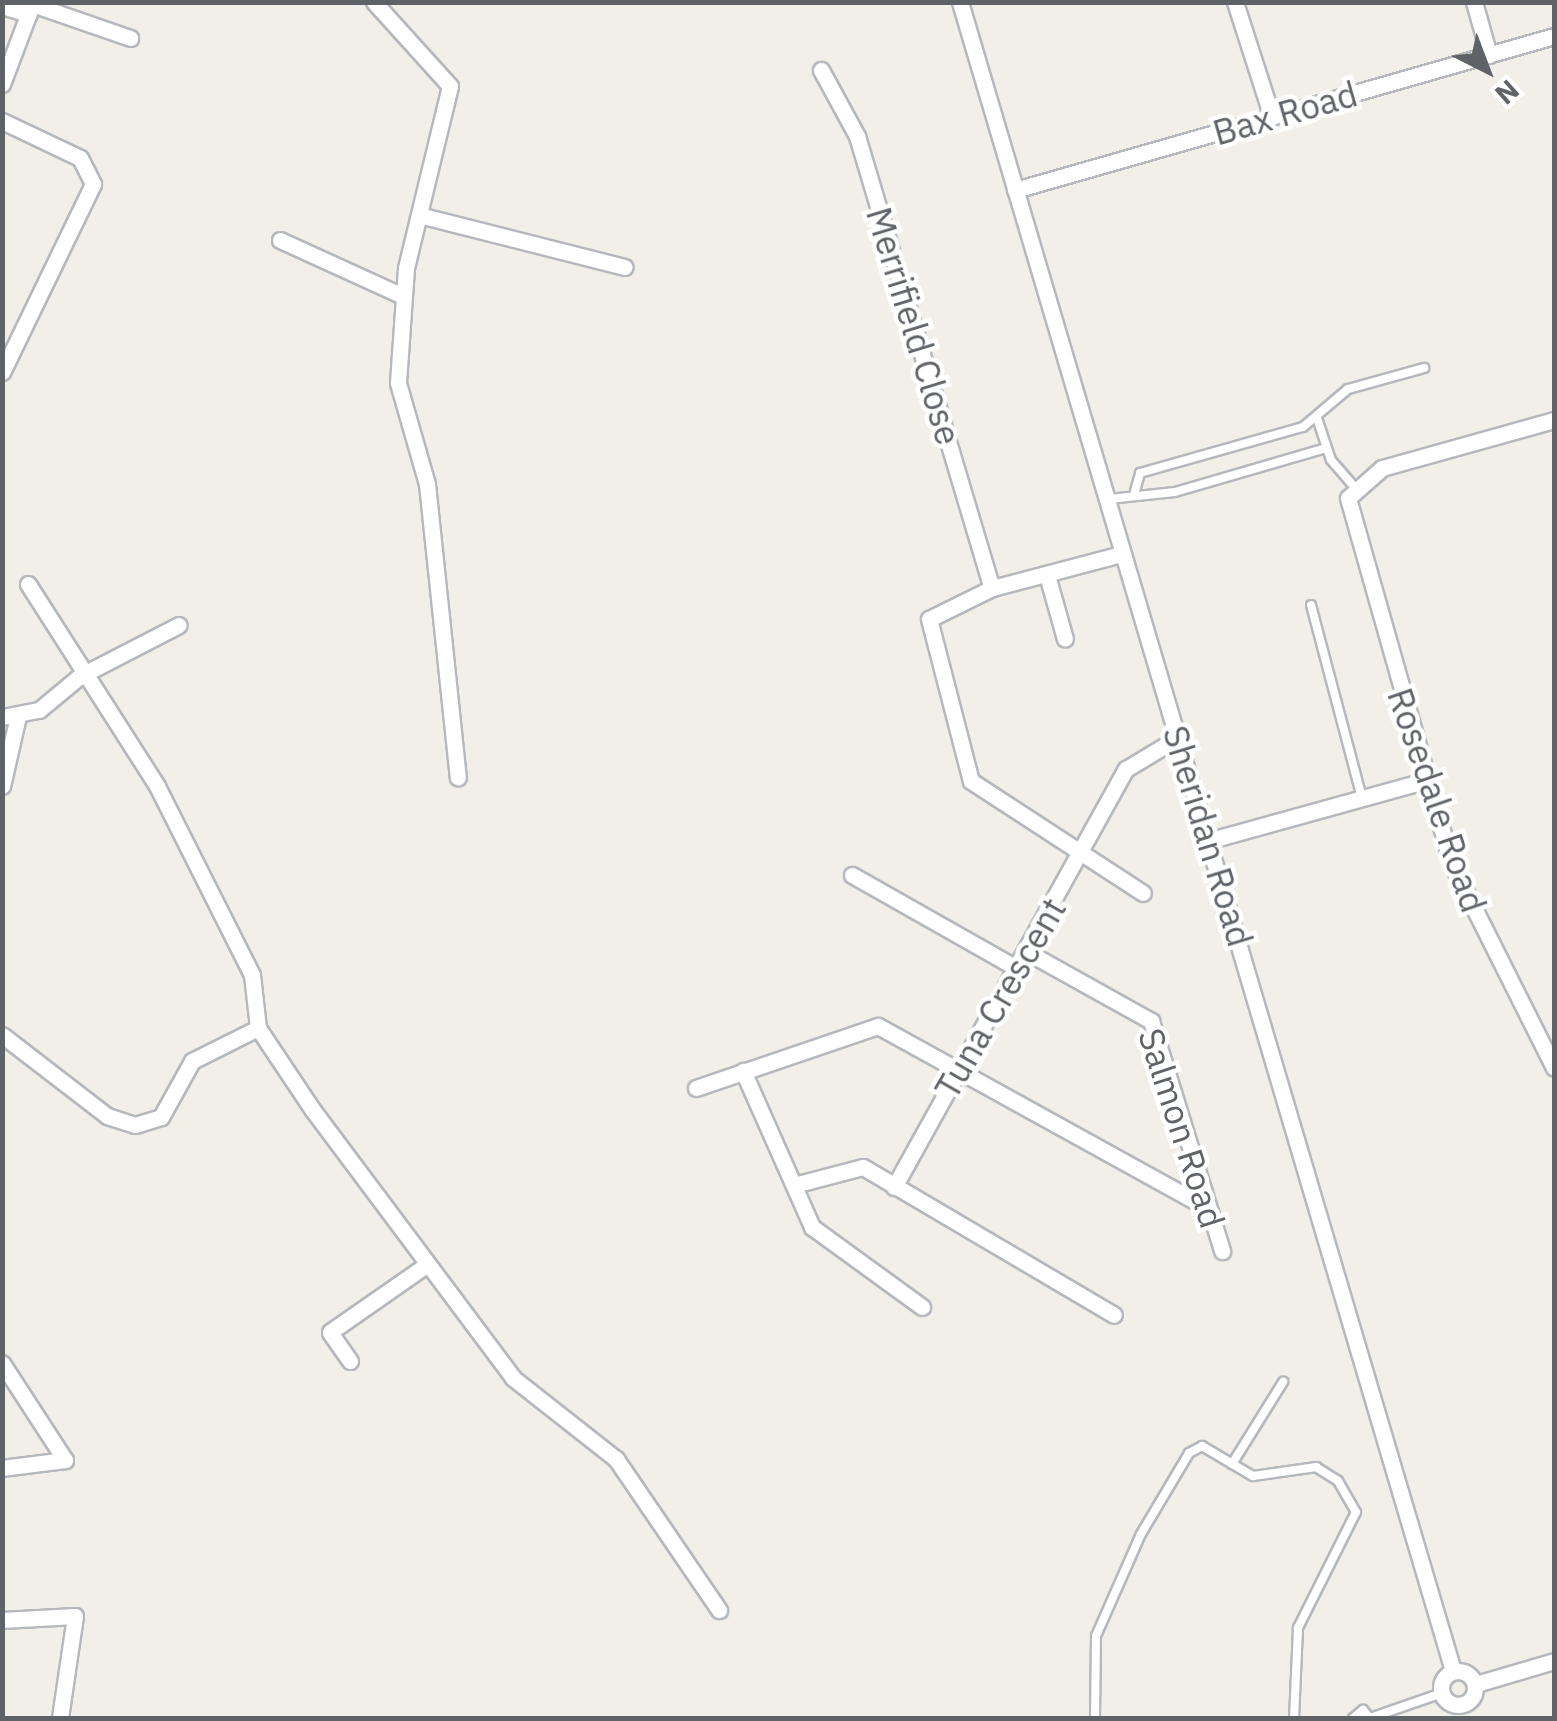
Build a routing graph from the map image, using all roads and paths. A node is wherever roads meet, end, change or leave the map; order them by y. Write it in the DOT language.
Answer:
graph roads {
  1 [pos="374,2"];
  2 [pos="960,2"];
  3 [pos="1235,2"];
  4 [pos="1474,2"];
  5 [pos="2,6"];
  6 [pos="31,7"];
  7 [pos="1554,36"];
  8 [pos="130,38"];
  9 [pos="1488,54"];
  10 [pos="821,70"];
  11 [pos="2,84"];
  12 [pos="1272,117"];
  13 [pos="2,121"];
  14 [pos="1016,190"];
  15 [pos="419,216"];
  16 [pos="280,240"];
  17 [pos="625,266"];
  18 [pos="403,296"];
  19 [pos="1424,368"];
  20 [pos="2,372"];
  21 [pos="1317,418"];
  22 [pos="1553,426"];
  23 [pos="1326,448"];
  24 [pos="1353,484"];
  25 [pos="1135,491"];
  26 [pos="1106,500"];
  27 [pos="1122,554"];
  28 [pos="1047,575"];
  29 [pos="28,584"];
  30 [pos="992,588"];
  31 [pos="1311,605"];
  32 [pos="179,624"];
  33 [pos="1064,639"];
  34 [pos="80,676"];
  35 [pos="10,717"];
  36 [pos="1178,737"];
  37 [pos="458,777"];
  38 [pos="1424,781"];
  39 [pos="2,786"];
  40 [pos="1362,798"];
  41 [pos="1211,840"];
  42 [pos="1081,853"];
  43 [pos="852,874"];
  44 [pos="1143,893"];
  45 [pos="1030,954"];
  46 [pos="1020,970"];
  47 [pos="258,1028"];
  48 [pos="2,1035"];
  49 [pos="960,1068"];
  50 [pos="1554,1068"];
  51 [pos="744,1071"];
  52 [pos="696,1088"];
  53 [pos="794,1185"];
  54 [pos="894,1187"];
  55 [pos="1208,1208"];
  56 [pos="1222,1251"];
  57 [pos="426,1265"];
  58 [pos="922,1308"];
  59 [pos="1114,1315"];
  60 [pos="350,1361"];
  61 [pos="2,1362"];
  62 [pos="1283,1382"];
  63 [pos="1232,1464"];
  64 [pos="2,1468"];
  65 [pos="718,1610"];
  66 [pos="2,1620"];
  67 [pos="1554,1661"];
  68 [pos="1453,1671"];
  69 [pos="1476,1684"];
  70 [pos="1442,1694"];
  71 [pos="60,1718"];
  72 [pos="1095,1718"];
  73 [pos="1294,1718"];
  74 [pos="1353,1718"];
  75 [pos="1370,1718"];
  1 -- 15 [label="street"];
  2 -- 14 [label="street, Sheridan Road"];
  3 -- 12 [label="street"];
  4 -- 9 [label="street"];
  5 -- 6 [label="street"];
  6 -- 8 [label="street"];
  6 -- 11 [label="street"];
  7 -- 9 [label="street, Bax Road"];
  9 -- 12 [label="street, Bax Road"];
  10 -- 30 [label="street, Merrifield Close"];
  12 -- 14 [label="street, Bax Road"];
  13 -- 20 [label="street"];
  14 -- 26 [label="street, Sheridan Road"];
  15 -- 17 [label="street"];
  15 -- 18 [label="street"];
  16 -- 18 [label="street"];
  18 -- 37 [label="street"];
  19 -- 21 [label="lane"];
  21 -- 23 [label="lane"];
  21 -- 25 [label="lane"];
  22 -- 24 [label="street"];
  23 -- 24 [label="lane"];
  23 -- 25 [label="lane"];
  24 -- 38 [label="street, Rosedale Road"];
  25 -- 26 [label="lane"];
  26 -- 27 [label="street, Sheridan Road"];
  27 -- 28 [label="street"];
  27 -- 36 [label="street, Sheridan Road"];
  28 -- 30 [label="street"];
  28 -- 33 [label="street"];
  29 -- 34 [label="street"];
  30 -- 42 [label="street"];
  31 -- 40 [label="lane"];
  32 -- 34 [label="street"];
  34 -- 35 [label="street"];
  34 -- 47 [label="street"];
  35 -- 39 [label="street"];
  36 -- 41 [label="street, Sheridan Road"];
  36 -- 42 [label="street, Tuna Crescent"];
  38 -- 40 [label="street"];
  38 -- 50 [label="street, Rosedale Road"];
  40 -- 41 [label="street"];
  41 -- 68 [label="street, Sheridan Road"];
  42 -- 44 [label="street"];
  42 -- 45 [label="street, Tuna Crescent"];
  43 -- 46 [label="street"];
  45 -- 46 [label="street, Tuna Crescent"];
  45 -- 55 [label="street, Salmon Road"];
  46 -- 49 [label="street, Tuna Crescent"];
  47 -- 48 [label="street"];
  47 -- 57 [label="street"];
  49 -- 51 [label="street"];
  49 -- 54 [label="street, Tuna Crescent"];
  49 -- 55 [label="street"];
  51 -- 52 [label="street"];
  51 -- 53 [label="street"];
  53 -- 54 [label="street"];
  53 -- 58 [label="street"];
  54 -- 59 [label="street"];
  55 -- 56 [label="street, Salmon Road"];
  57 -- 60 [label="street"];
  57 -- 65 [label="street"];
  61 -- 64 [label="street"];
  62 -- 63 [label="lane"];
  63 -- 72 [label="lane"];
  63 -- 73 [label="lane"];
  66 -- 71 [label="street"];
  67 -- 69 [label="street"];
  68 -- 69 [label="street"];
  68 -- 70 [label="street"];
  69 -- 70 [label="street"];
  70 -- 75 [label="lane"];
  74 -- 75 [label="lane"];
}
